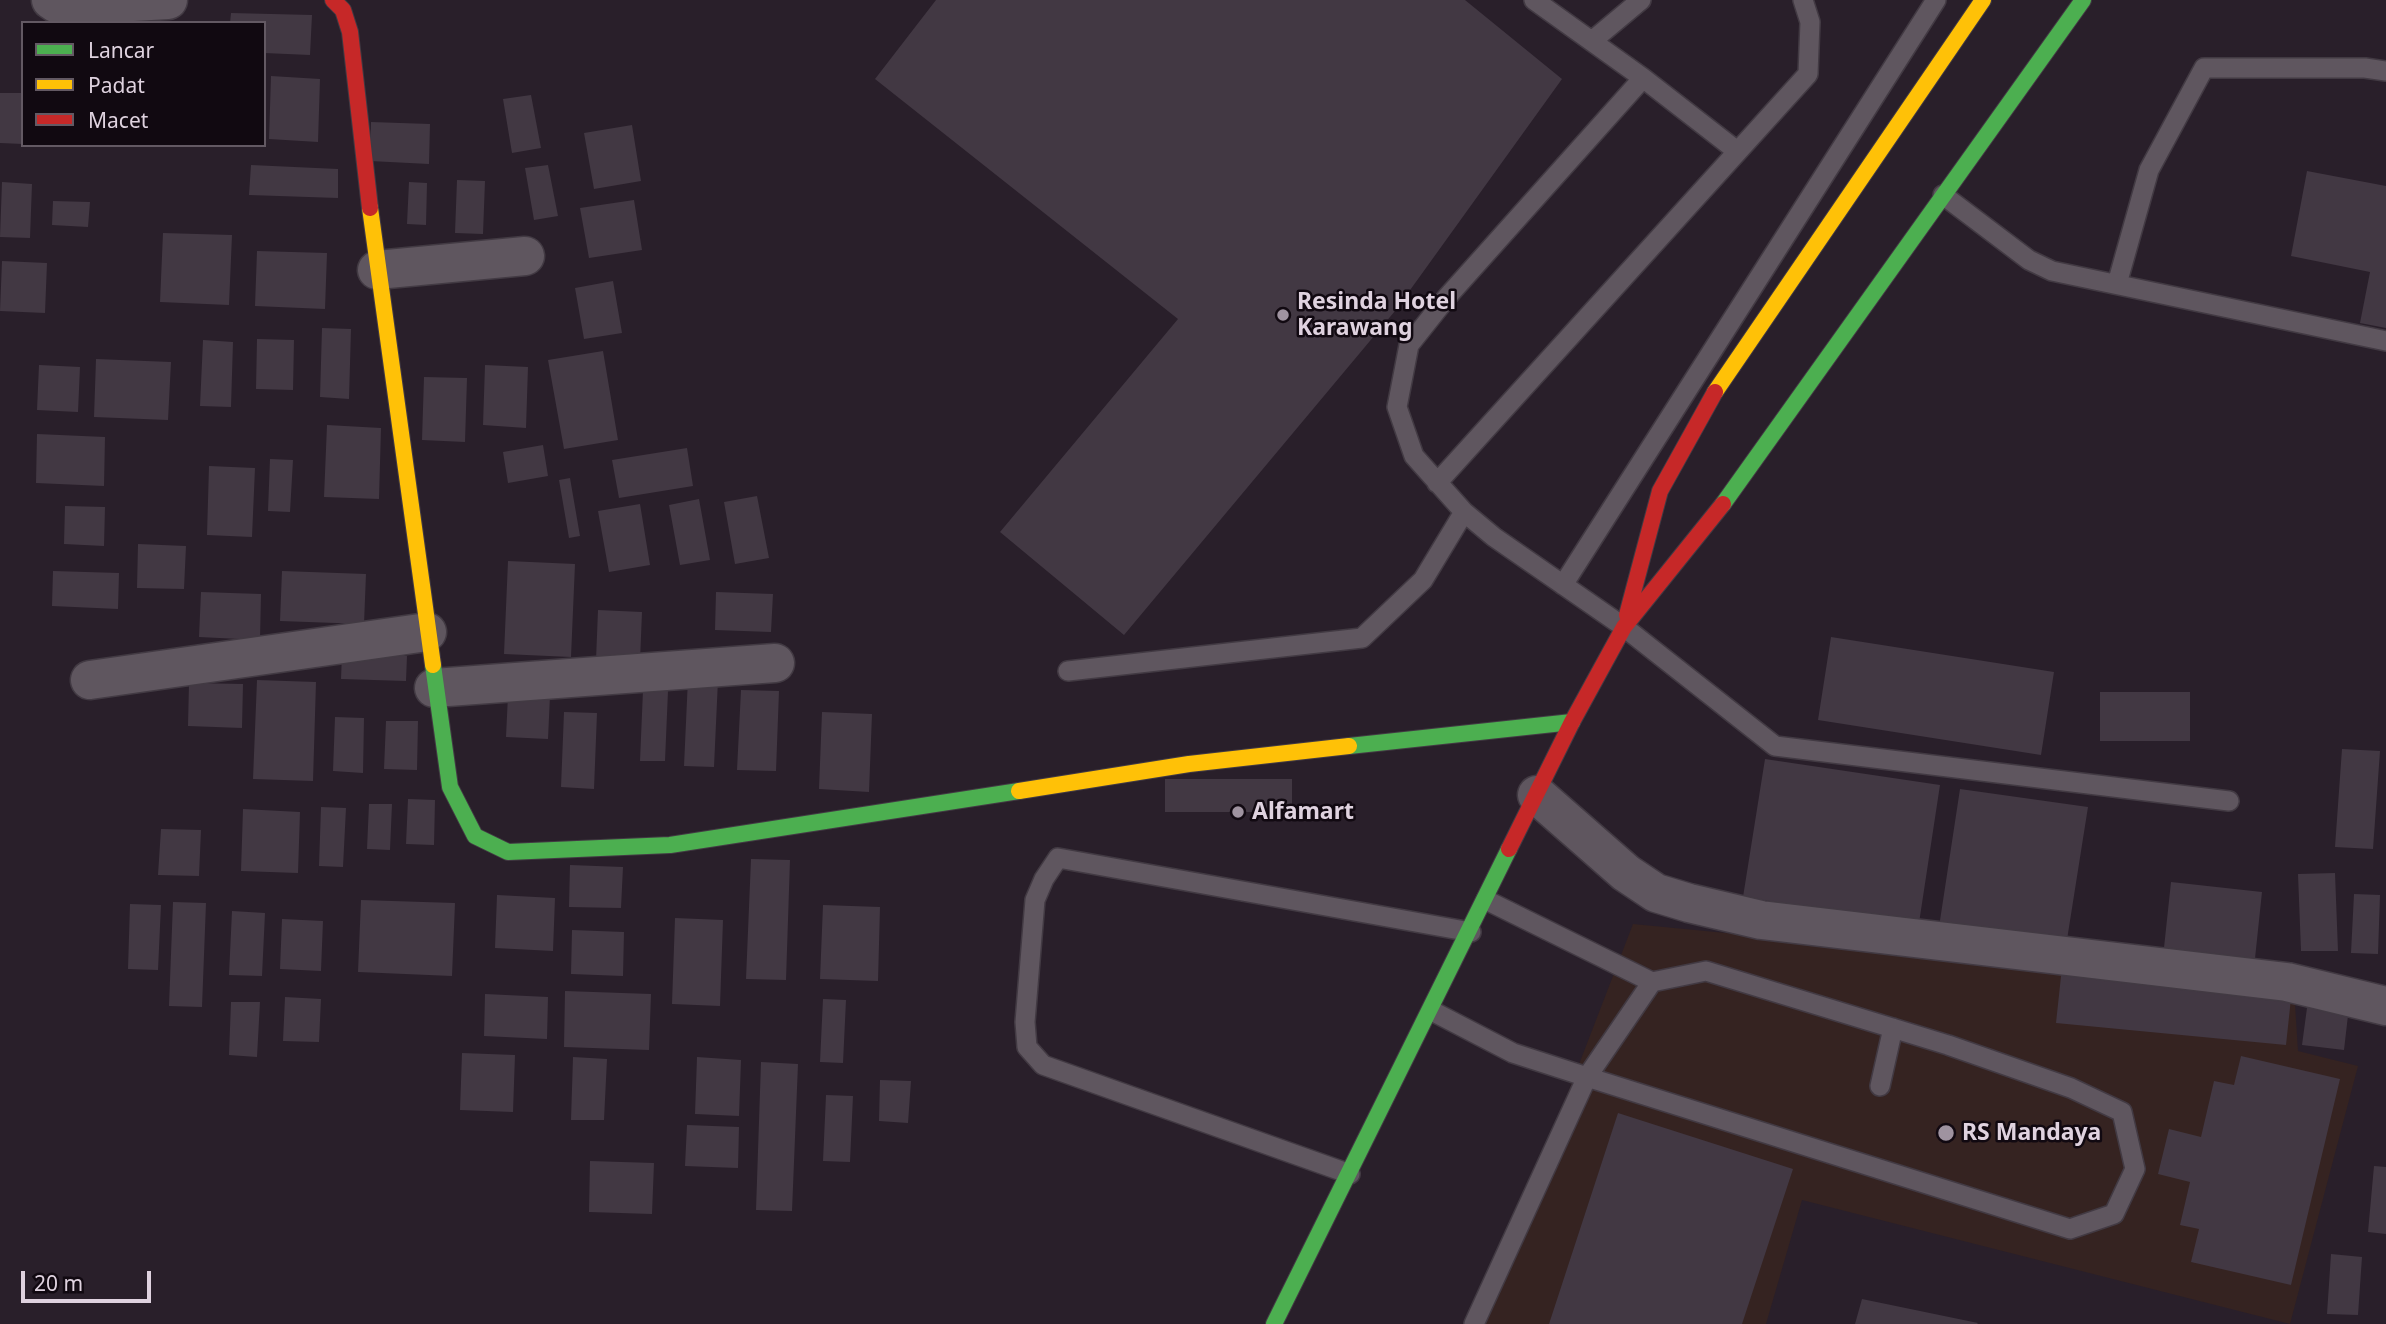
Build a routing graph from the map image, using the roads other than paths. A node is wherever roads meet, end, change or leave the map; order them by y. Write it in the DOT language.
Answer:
graph roads {
  1 [pos="51,0"];
  2 [pos="168,0"];
  3 [pos="333,0"];
  4 [pos="1534,0"];
  5 [pos="1641,0"];
  6 [pos="1803,0"];
  7 [pos="1936,0"];
  8 [pos="1983,0"];
  9 [pos="2083,0"];
  10 [pos="1592,41"];
  11 [pos="2386,71"];
  12 [pos="1643,78"];
  13 [pos="1737,151"];
  14 [pos="1943,195"];
  15 [pos="525,256"];
  16 [pos="377,270"];
  17 [pos="2117,284"];
  18 [pos="2386,341"];
  19 [pos="1437,483"];
  20 [pos="1464,512"];
  21 [pos="1563,585"];
  22 [pos="1624,627"];
  23 [pos="427,632"];
  24 [pos="775,663"];
  25 [pos="1068,671"];
  26 [pos="90,680"];
  27 [pos="435,688"];
  28 [pos="1572,722"];
  29 [pos="1537,795"];
  30 [pos="2229,801"];
  31 [pos="1486,901"];
  32 [pos="1471,932"];
  33 [pos="1652,982"];
  34 [pos="2386,1006"];
  35 [pos="1432,1011"];
  36 [pos="1893,1028"];
  37 [pos="1587,1077"];
  38 [pos="1880,1086"];
  39 [pos="1350,1174"];
  40 [pos="1274,1324"];
  41 [pos="1474,1324"];
  1 -- 2 [label="street"];
  3 -- 16 [label="main road"];
  4 -- 10 [label="lane"];
  5 -- 10 [label="lane"];
  6 -- 13 [label="lane"];
  7 -- 21 [label="lane"];
  8 -- 22 [label="main road"];
  9 -- 14 [label="main road"];
  10 -- 12 [label="lane"];
  11 -- 17 [label="lane"];
  12 -- 13 [label="lane"];
  12 -- 19 [label="lane"];
  13 -- 19 [label="lane"];
  14 -- 17 [label="lane"];
  14 -- 22 [label="main road"];
  15 -- 16 [label="street"];
  16 -- 23 [label="main road"];
  17 -- 18 [label="lane"];
  19 -- 20 [label="lane"];
  20 -- 21 [label="lane"];
  20 -- 25 [label="lane"];
  21 -- 22 [label="lane"];
  22 -- 28 [label="main road"];
  22 -- 30 [label="lane"];
  23 -- 26 [label="street"];
  23 -- 27 [label="main road"];
  24 -- 27 [label="street"];
  27 -- 28 [label="main road"];
  28 -- 29 [label="main road"];
  29 -- 31 [label="main road"];
  29 -- 34 [label="street"];
  31 -- 32 [label="main road"];
  31 -- 33 [label="lane"];
  32 -- 35 [label="main road"];
  32 -- 39 [label="lane"];
  33 -- 36 [label="lane"];
  33 -- 37 [label="lane"];
  35 -- 37 [label="lane"];
  35 -- 39 [label="main road"];
  36 -- 37 [label="lane"];
  36 -- 38 [label="lane"];
  37 -- 41 [label="lane"];
  39 -- 40 [label="main road"];
}
